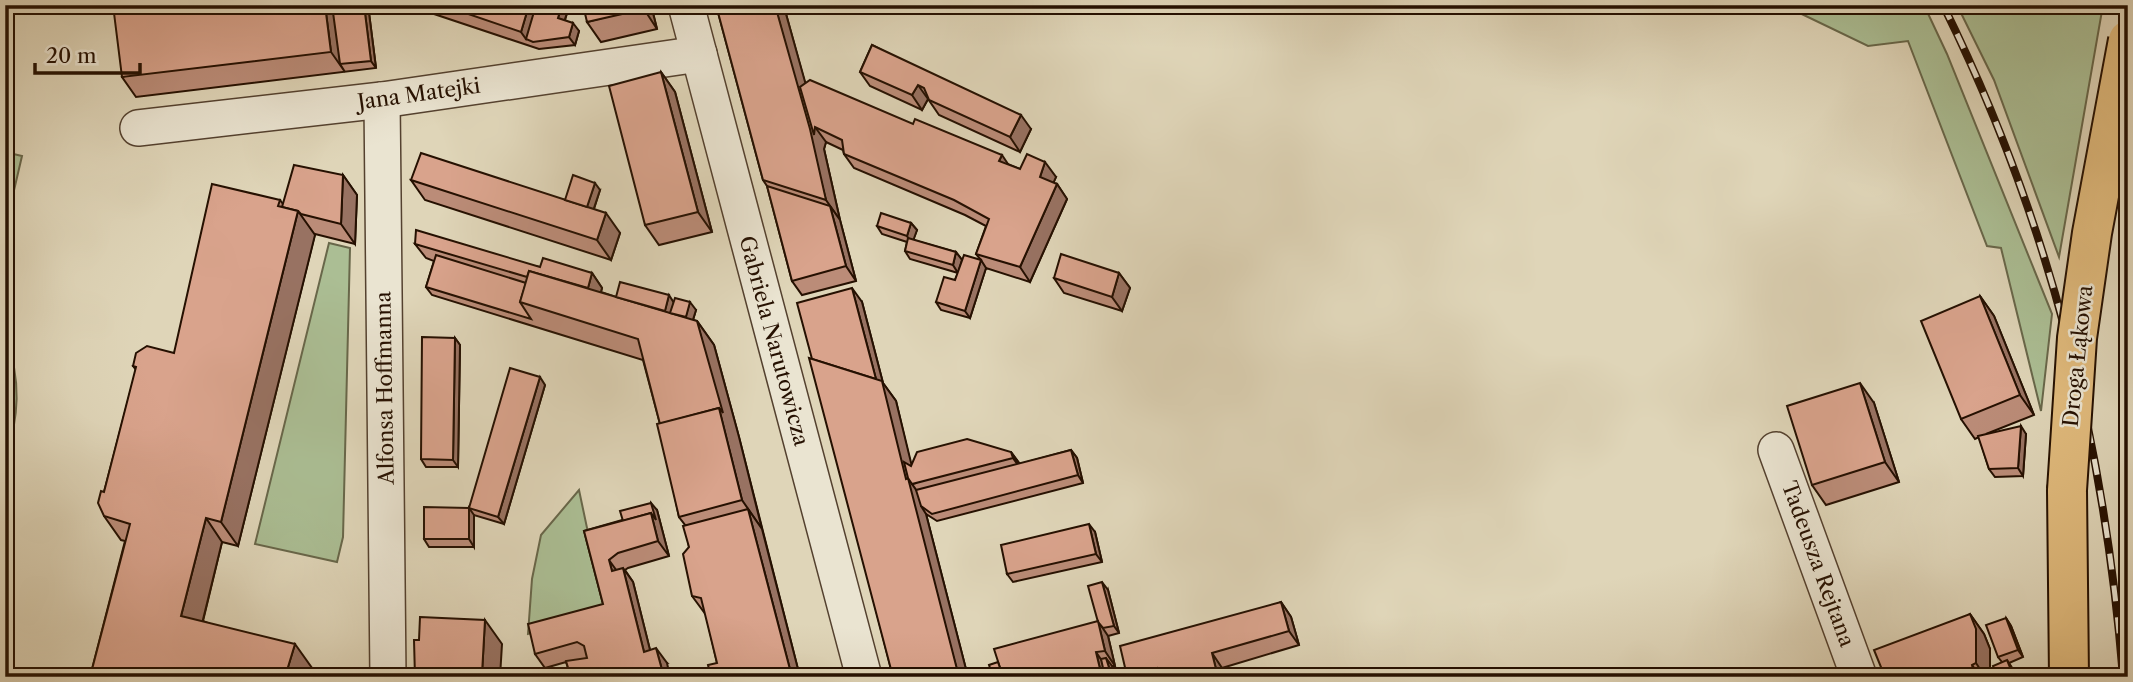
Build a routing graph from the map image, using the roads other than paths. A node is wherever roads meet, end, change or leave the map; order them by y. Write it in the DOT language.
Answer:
graph roads {
  1 [pos="686,5"];
  2 [pos="2128,40"];
  3 [pos="699,54"];
  4 [pos="382,100"];
  5 [pos="138,128"];
  6 [pos="1776,450"];
  7 [pos="388,677"];
  8 [pos="864,677"];
  9 [pos="1859,677"];
  10 [pos="2069,677"];
  1 -- 3 [label="street, Gabriela Narutowicza"];
  2 -- 10 [label="main road, Droga Łąkowa, bridge"];
  3 -- 4 [label="street, Jana Matejki"];
  3 -- 8 [label="street, Gabriela Narutowicza"];
  4 -- 5 [label="street, Jana Matejki"];
  4 -- 7 [label="street, Alfonsa Hoffmanna"];
  6 -- 9 [label="street, Tadeusza Rejtana"];
}
